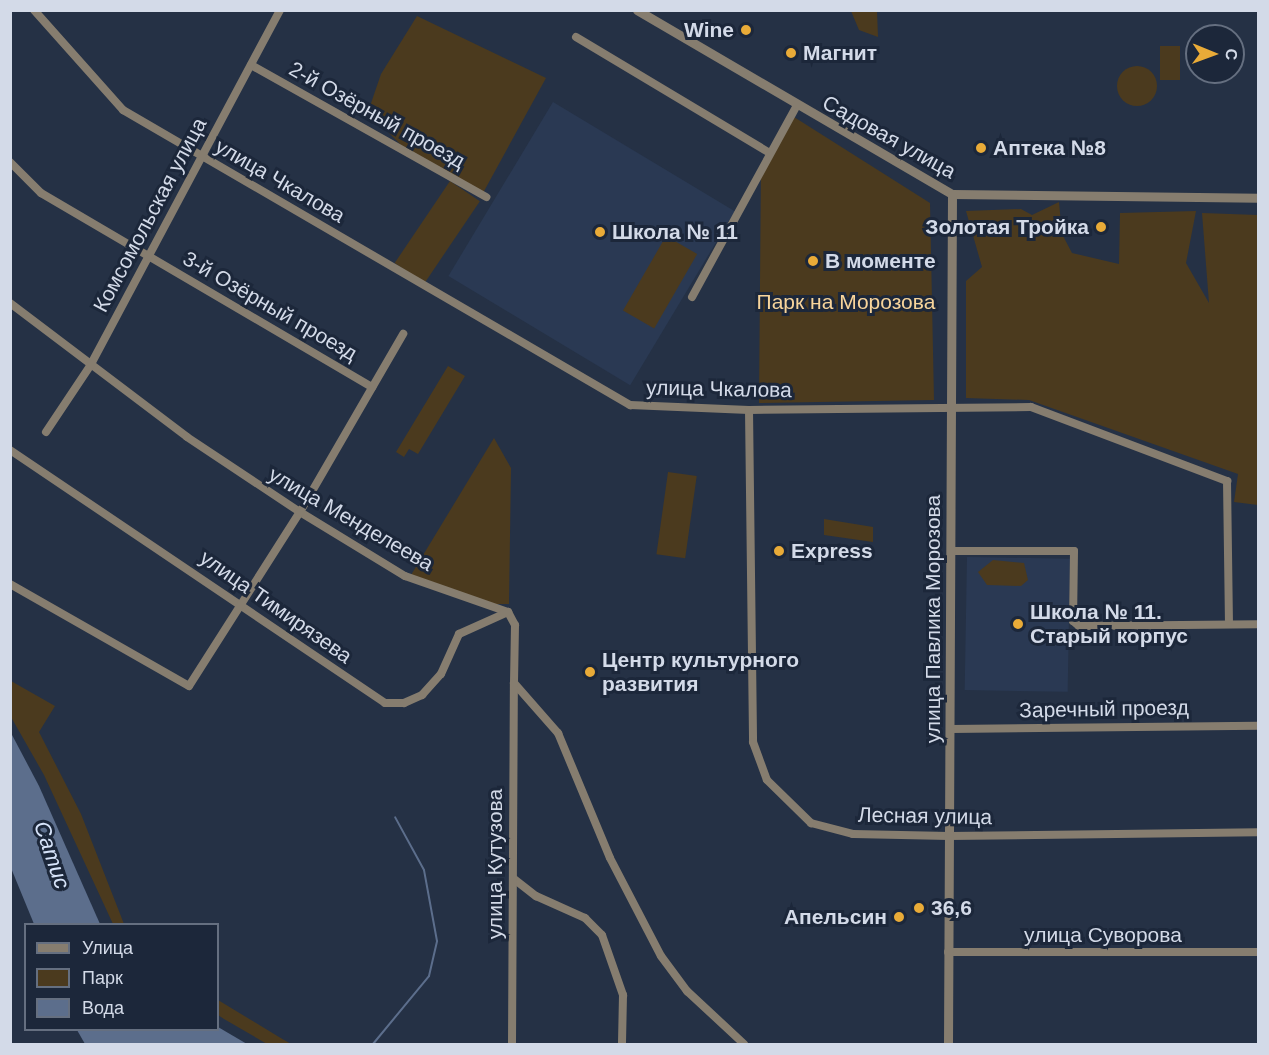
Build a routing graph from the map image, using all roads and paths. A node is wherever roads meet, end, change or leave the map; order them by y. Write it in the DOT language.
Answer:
graph roads {
  1 [pos="34,10"];
  2 [pos="280,10"];
  3 [pos="637,10"];
  4 [pos="576,37"];
  5 [pos="250,65"];
  6 [pos="796,105"];
  7 [pos="770,153"];
  8 [pos="201,156"];
  9 [pos="10,162"];
  10 [pos="952,194"];
  11 [pos="486,197"];
  12 [pos="1258,198"];
  13 [pos="149,256"];
  14 [pos="692,297"];
  15 [pos="10,303"];
  16 [pos="403,334"];
  17 [pos="90,366"];
  18 [pos="372,387"];
  19 [pos="951,407"];
  20 [pos="749,410"];
  21 [pos="46,432"];
  22 [pos="10,450"];
  23 [pos="300,512"];
  24 [pos="953,551"];
  25 [pos="10,584"];
  26 [pos="242,603"];
  27 [pos="508,612"];
  28 [pos="1229,624"];
  29 [pos="1258,624"];
  30 [pos="514,683"];
  31 [pos="1258,726"];
  32 [pos="951,729"];
  33 [pos="1258,832"];
  34 [pos="950,836"];
  35 [pos="514,879"];
  36 [pos="948,952"];
  37 [pos="1258,952"];
  38 [pos="512,1044"];
  39 [pos="622,1044"];
  40 [pos="744,1044"];
  41 [pos="948,1044"];
  1 -- 8 [label="street, улица Чкалова"];
  2 -- 5 [label="street, Комсомольская улица"];
  3 -- 6 [label="street, Садовая улица"];
  4 -- 7 [label="street"];
  5 -- 8 [label="street, Комсомольская улица"];
  5 -- 11 [label="street, 2-й Озёрный проезд"];
  6 -- 7 [label="street"];
  6 -- 10 [label="street, Садовая улица"];
  7 -- 14 [label="street"];
  8 -- 13 [label="street, Комсомольская улица"];
  8 -- 20 [label="street, улица Чкалова"];
  9 -- 13 [label="street, 3-й Озёрный проезд"];
  10 -- 12 [label="street, Садовая улица"];
  10 -- 19 [label="street, улица Павлика Морозова"];
  13 -- 17 [label="street, Комсомольская улица"];
  13 -- 18 [label="street, 3-й Озёрный проезд"];
  15 -- 17 [label="street, улица Менделеева"];
  16 -- 18 [label="street"];
  17 -- 21 [label="street, Комсомольская улица"];
  17 -- 23 [label="street, улица Менделеева"];
  18 -- 23 [label="street"];
  19 -- 20 [label="street, улица Чкалова"];
  19 -- 24 [label="street, улица Павлика Морозова"];
  19 -- 28 [label="street, улица Чкалова"];
  20 -- 34 [label="street, Лесная улица"];
  22 -- 26 [label="street, улица Тимирязева"];
  23 -- 26 [label="street"];
  23 -- 27 [label="street, улица Менделеева"];
  24 -- 28 [label="street"];
  24 -- 32 [label="street, улица Павлика Морозова"];
  25 -- 26 [label="street"];
  26 -- 27 [label="street, улица Тимирязева"];
  27 -- 30 [label="street"];
  28 -- 29 [label="street"];
  30 -- 35 [label="street, улица Кутузова"];
  30 -- 40 [label="street"];
  31 -- 32 [label="street, Заречный проезд"];
  32 -- 34 [label="street, улица Павлика Морозова"];
  33 -- 34 [label="street, Лесная улица"];
  34 -- 36 [label="street, улица Павлика Морозова"];
  35 -- 38 [label="street, улица Кутузова"];
  35 -- 39 [label="street"];
  36 -- 37 [label="street, улица Суворова"];
  36 -- 41 [label="street, улица Павлика Морозова"];
}
